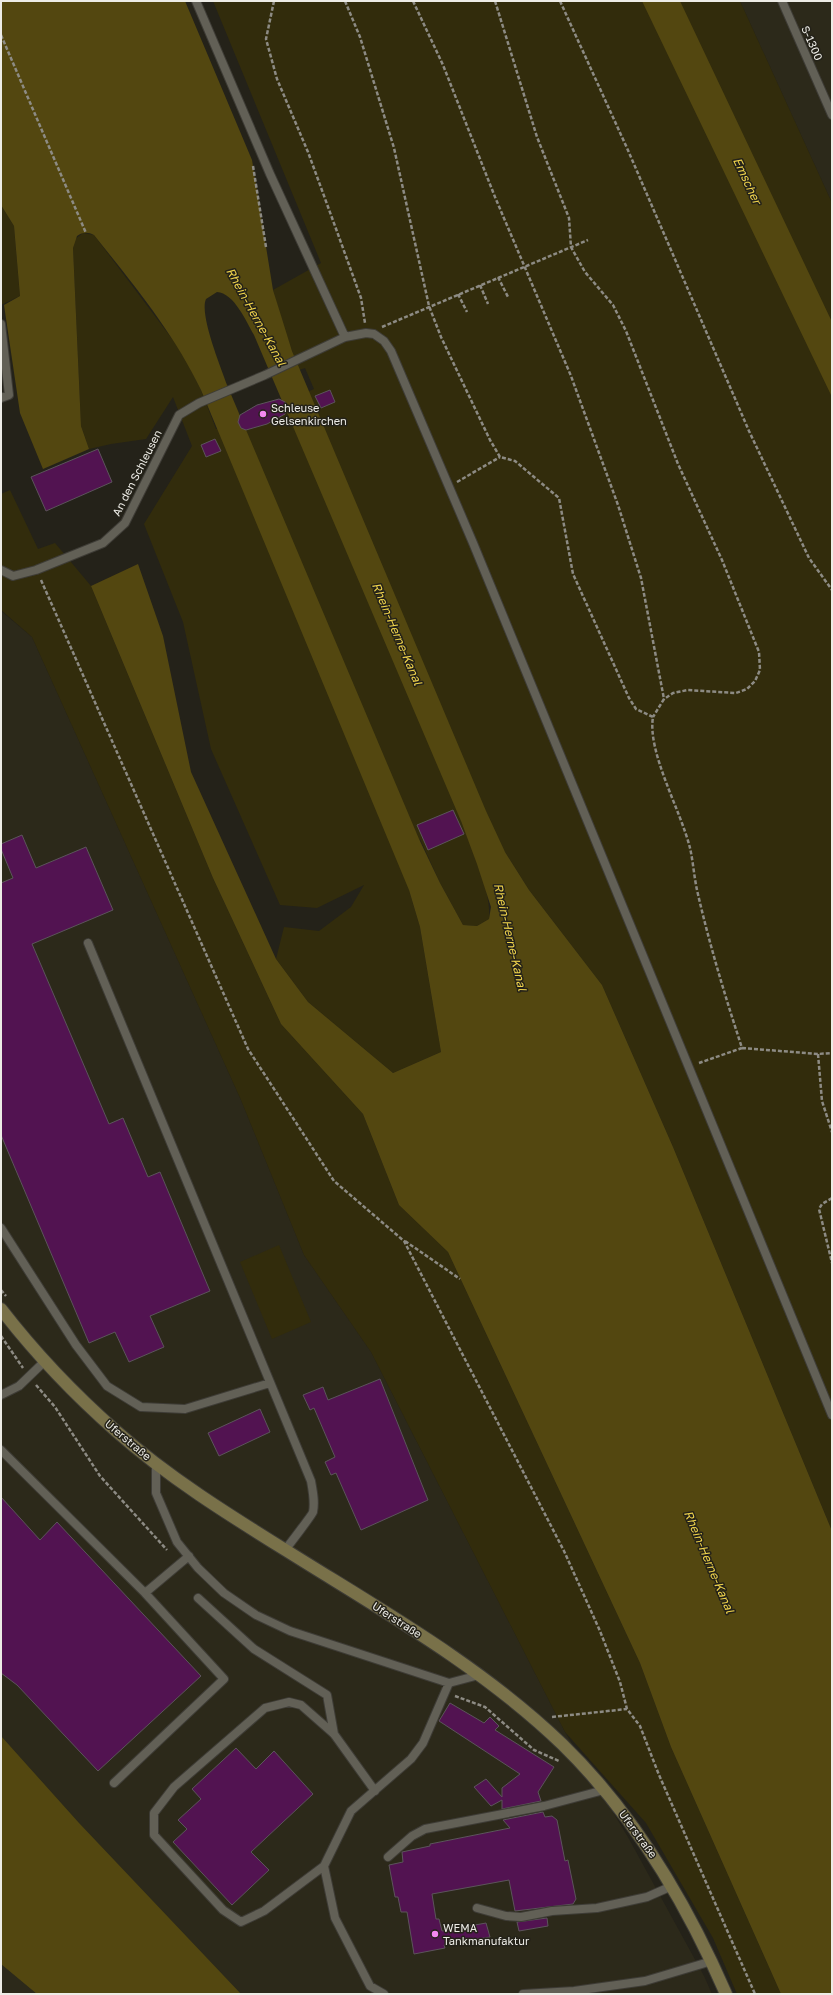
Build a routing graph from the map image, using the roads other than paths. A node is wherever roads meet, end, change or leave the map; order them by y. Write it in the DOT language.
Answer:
graph roads {
  1 [pos="196,1"];
  2 [pos="782,1"];
  3 [pos="832,115"];
  4 [pos="1,324"];
  5 [pos="345,337"];
  6 [pos="1,398"];
  7 [pos="1,570"];
  8 [pos="88,943"];
  9 [pos="1,1228"];
  10 [pos="6,1305"];
  11 [pos="45,1361"];
  12 [pos="270,1383"];
  13 [pos="1,1395"];
  14 [pos="832,1415"];
  15 [pos="1,1450"];
  16 [pos="156,1463"];
  17 [pos="285,1550"];
  18 [pos="188,1556"];
  19 [pos="145,1593"];
  20 [pos="198,1598"];
  21 [pos="479,1676"];
  22 [pos="449,1683"];
  23 [pos="334,1734"];
  24 [pos="114,1783"];
  25 [pos="375,1790"];
  26 [pos="604,1790"];
  27 [pos="388,1857"];
  28 [pos="324,1866"];
  29 [pos="672,1886"];
  30 [pos="477,1908"];
  31 [pos="712,1961"];
  32 [pos="384,1994"];
  33 [pos="523,1994"];
  34 [pos="726,1994"];
  1 -- 5 [label="lane"];
  2 -- 3 [label="lane, S-1300"];
  4 -- 6 [label="lane"];
  5 -- 7 [label="lane, An den Schleusen"];
  5 -- 14 [label="lane, An den Schleusen"];
  8 -- 12 [label="lane"];
  9 -- 12 [label="lane"];
  10 -- 11 [label="main road, Uferstraße"];
  11 -- 13 [label="lane"];
  11 -- 16 [label="main road, Uferstraße"];
  12 -- 17 [label="lane"];
  15 -- 19 [label="lane"];
  16 -- 17 [label="main road, Uferstraße"];
  16 -- 18 [label="lane"];
  17 -- 21 [label="main road, Uferstraße"];
  18 -- 19 [label="lane"];
  18 -- 22 [label="lane"];
  19 -- 24 [label="lane"];
  20 -- 23 [label="lane"];
  21 -- 22 [label="lane"];
  21 -- 26 [label="main road, Uferstraße"];
  22 -- 25 [label="lane"];
  23 -- 25 [label="lane"];
  23 -- 28 [label="lane"];
  25 -- 28 [label="lane"];
  26 -- 27 [label="lane"];
  26 -- 29 [label="main road, Uferstraße"];
  28 -- 32 [label="lane"];
  29 -- 30 [label="lane"];
  29 -- 31 [label="main road, Uferstraße"];
  31 -- 33 [label="lane"];
  31 -- 34 [label="main road, Uferstraße"];
}
